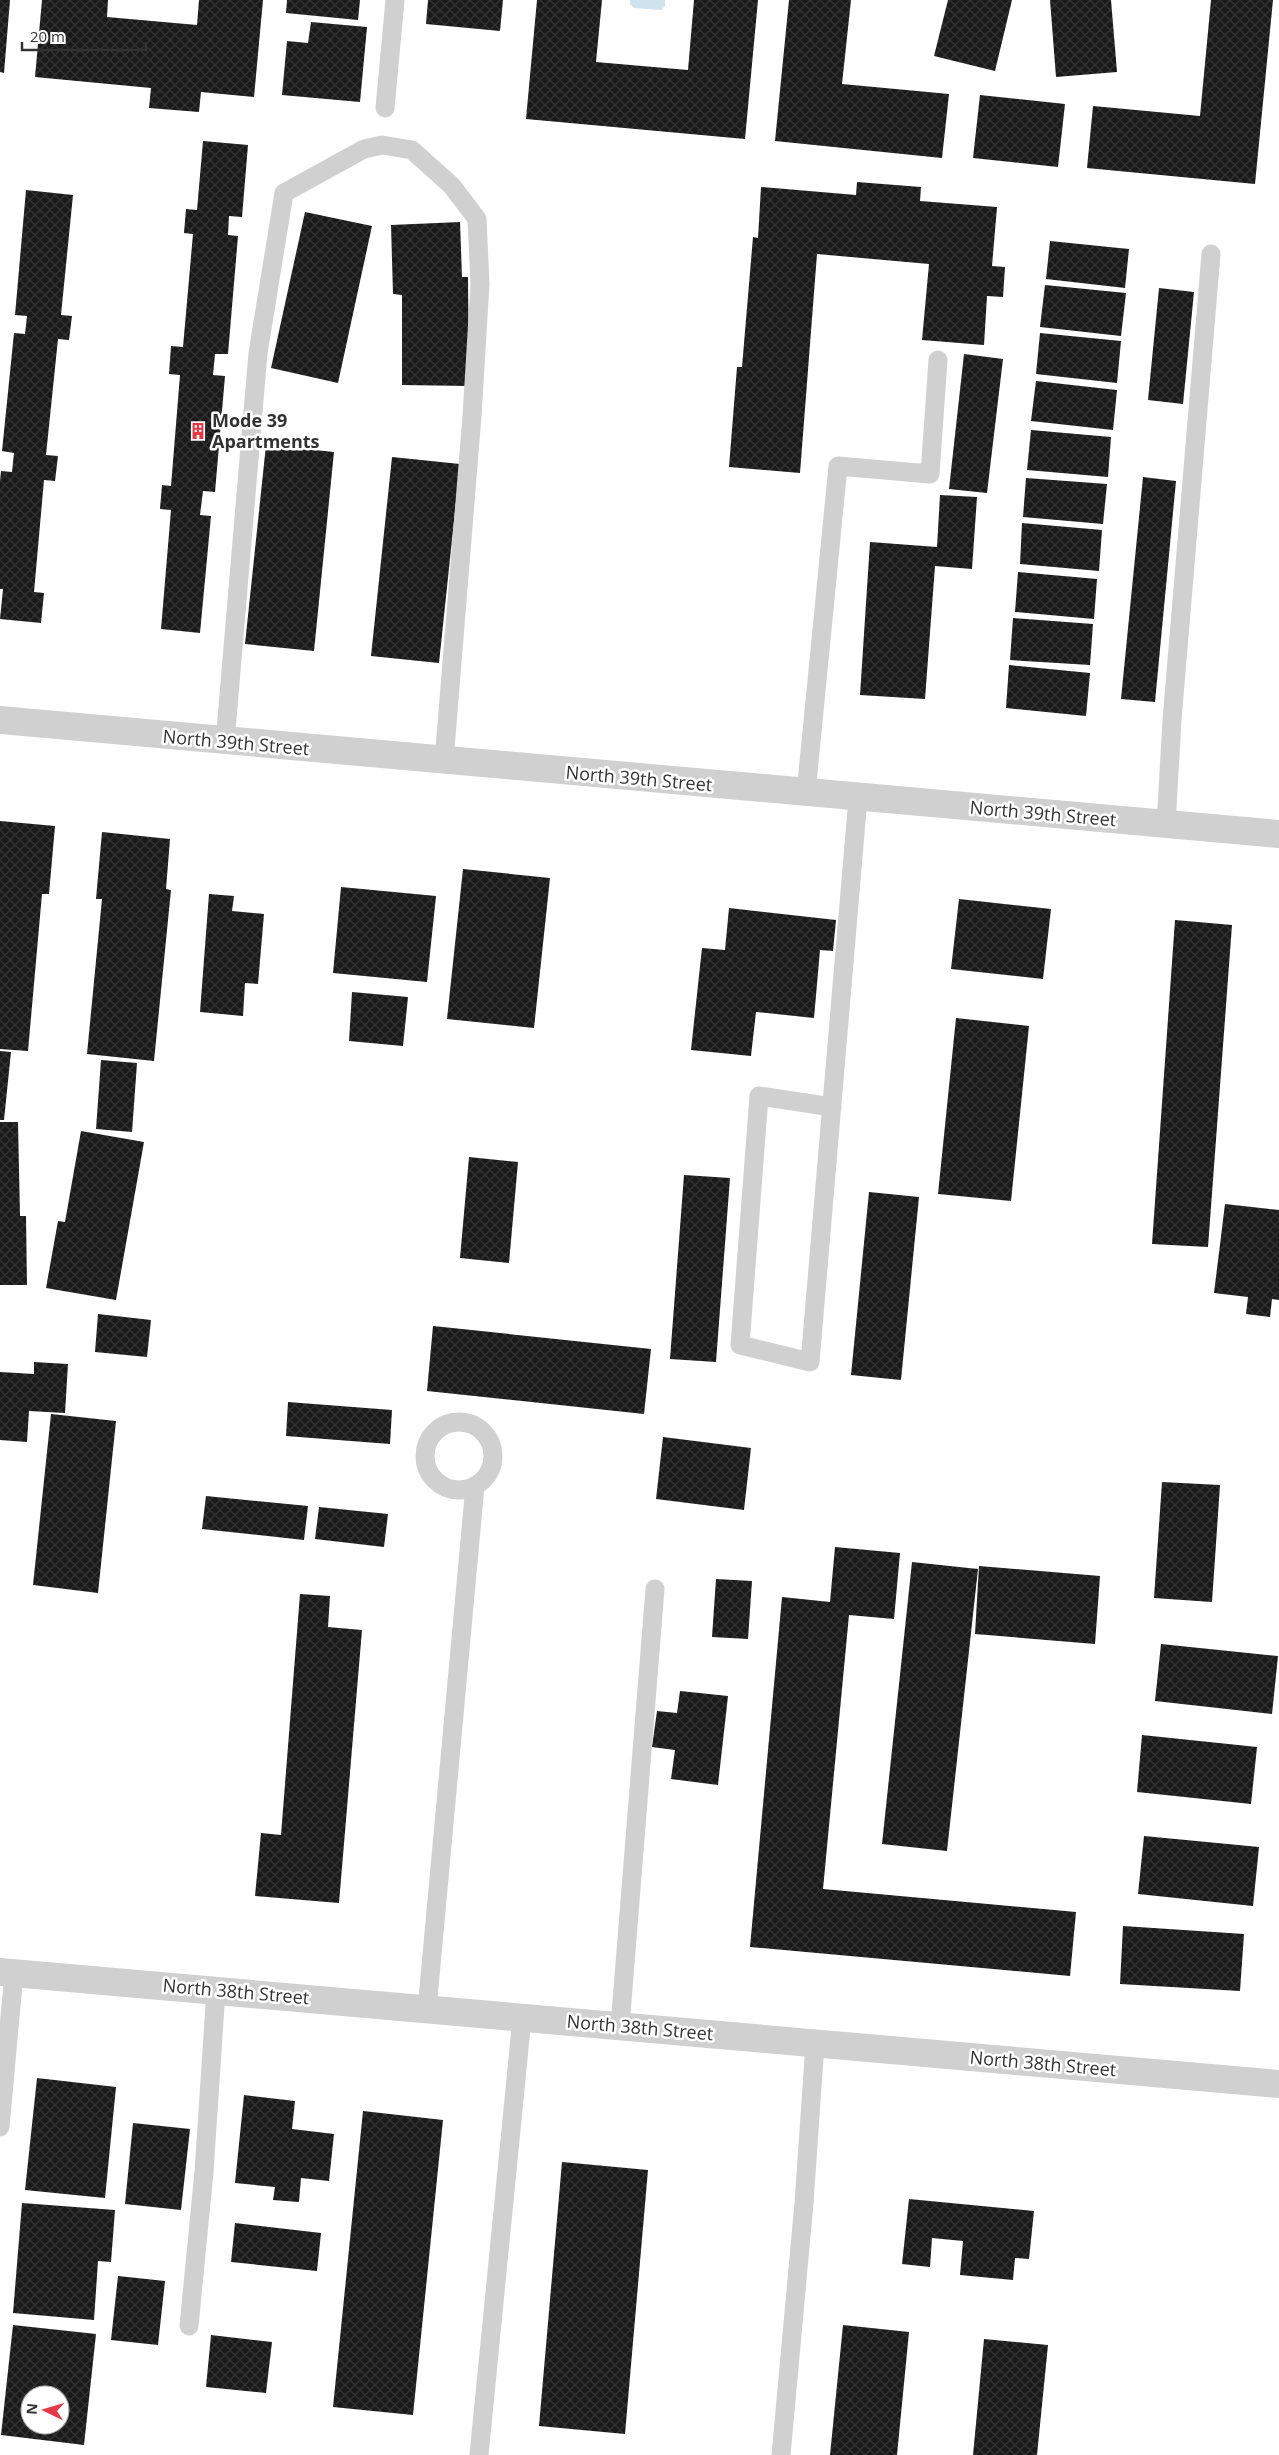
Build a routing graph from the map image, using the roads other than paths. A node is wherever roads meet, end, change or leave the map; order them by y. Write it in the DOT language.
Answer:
graph roads {
  1 [pos="394,0"];
  2 [pos="385,108"];
  3 [pos="1211,254"];
  4 [pos="938,360"];
  5 [pos="0,720"];
  6 [pos="224,742"];
  7 [pos="444,761"];
  8 [pos="806,793"];
  9 [pos="858,798"];
  10 [pos="1166,825"];
  11 [pos="1279,834"];
  12 [pos="832,1107"];
  13 [pos="475,1486"];
  14 [pos="655,1589"];
  15 [pos="7,1973"];
  16 [pos="216,1990"];
  17 [pos="428,2009"];
  18 [pos="522,2018"];
  19 [pos="620,2026"];
  20 [pos="814,2044"];
  21 [pos="1279,2083"];
  22 [pos="0,2127"];
  23 [pos="189,2326"];
  24 [pos="479,2455"];
  25 [pos="781,2455"];
  1 -- 2 [label="lane"];
  3 -- 10 [label="lane"];
  4 -- 8 [label="lane"];
  5 -- 6 [label="street, North 39th Street"];
  6 -- 7 [label="street, North 39th Street"];
  6 -- 7 [label="lane"];
  7 -- 8 [label="street, North 39th Street"];
  8 -- 9 [label="street, North 39th Street"];
  9 -- 10 [label="street, North 39th Street"];
  9 -- 12 [label="lane"];
  10 -- 11 [label="street, North 39th Street"];
  12 -- 12 [label="lane"];
  13 -- 17 [label="lane"];
  14 -- 19 [label="lane"];
  15 -- 16 [label="street, North 38th Street"];
  15 -- 22 [label="lane"];
  16 -- 17 [label="street, North 38th Street"];
  16 -- 23 [label="lane"];
  17 -- 18 [label="street, North 38th Street"];
  18 -- 19 [label="street, North 38th Street"];
  18 -- 24 [label="lane"];
  19 -- 20 [label="street, North 38th Street"];
  20 -- 21 [label="street, North 38th Street"];
  20 -- 25 [label="lane"];
}
